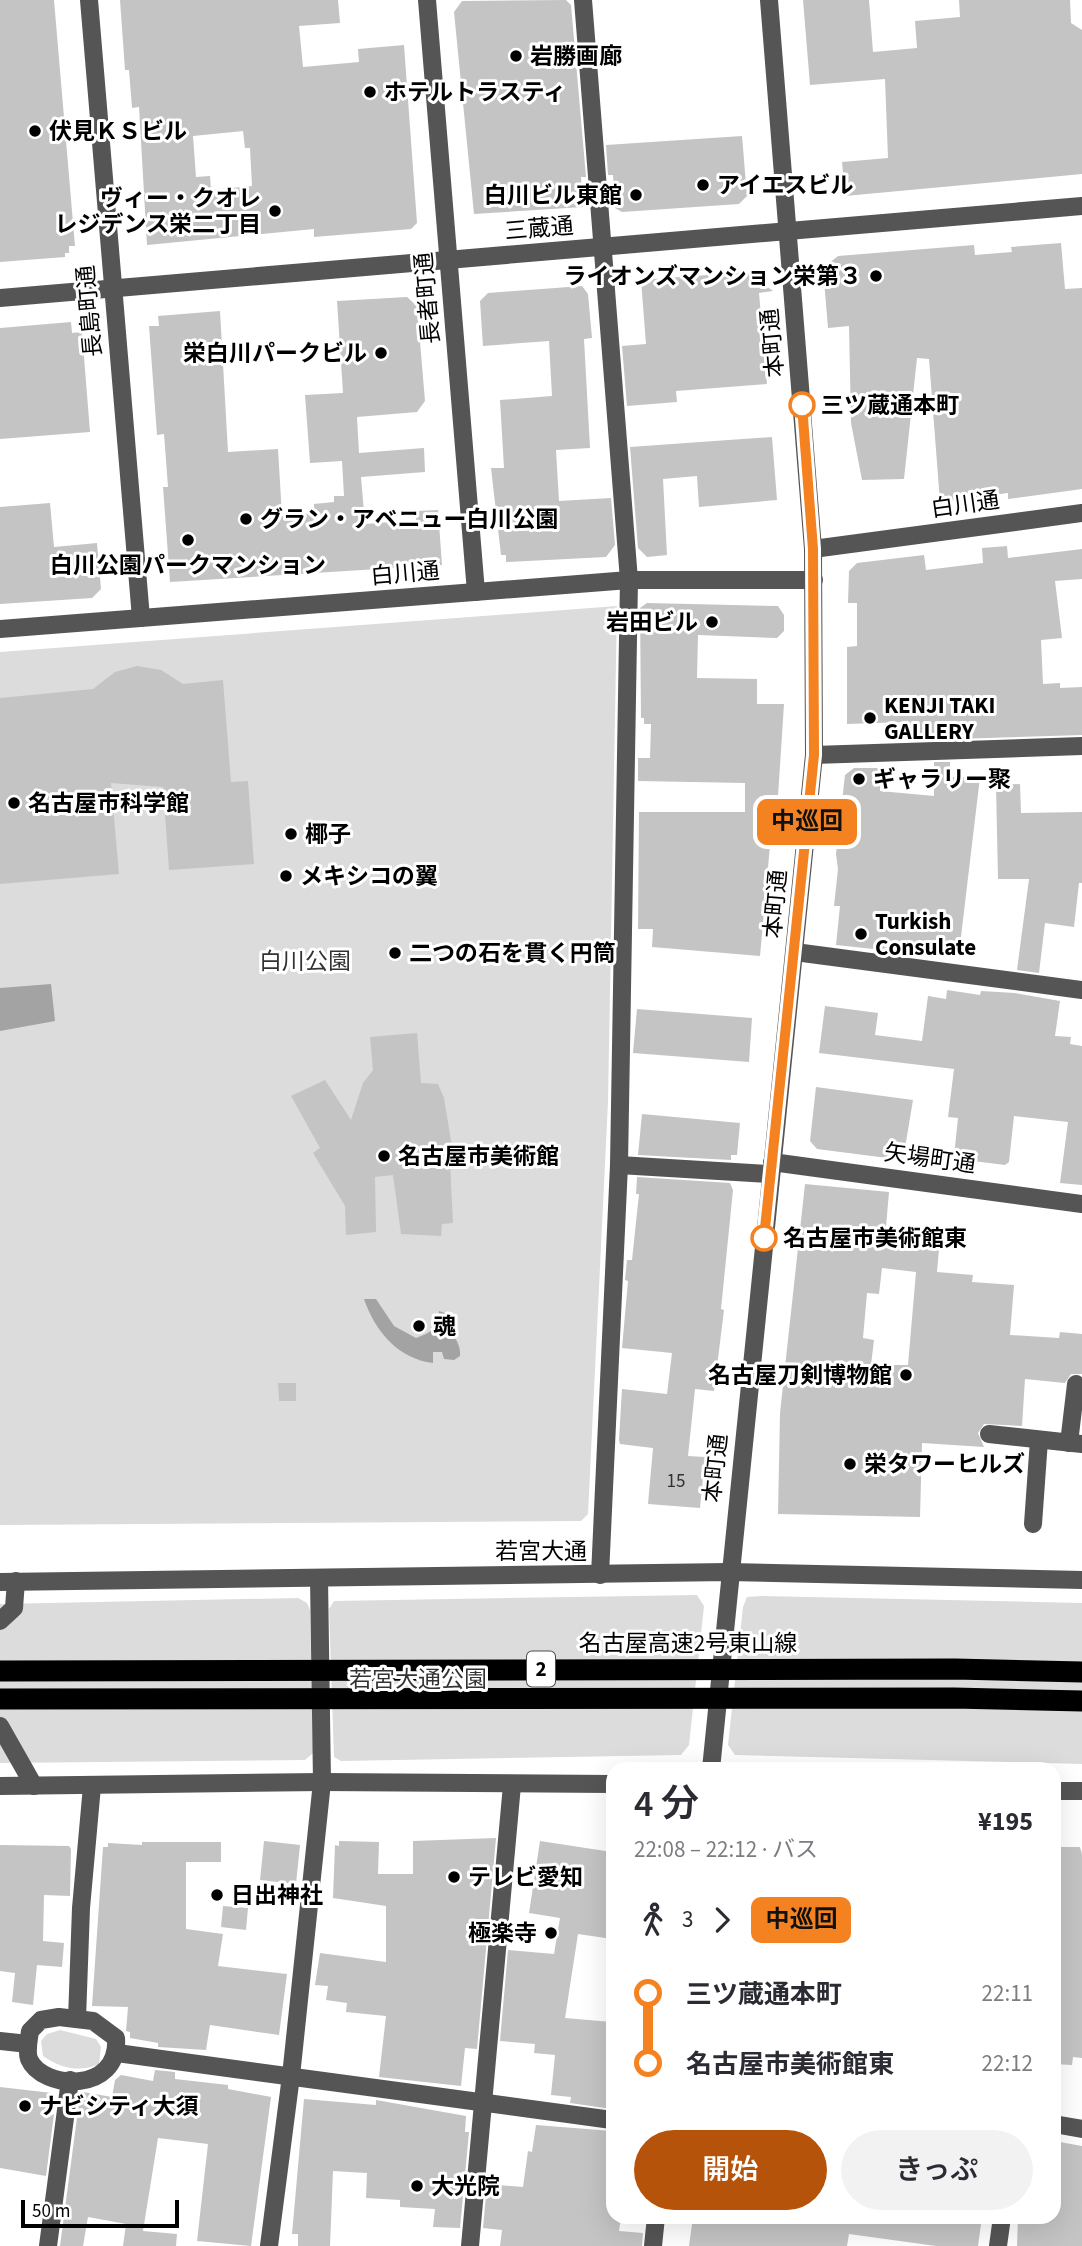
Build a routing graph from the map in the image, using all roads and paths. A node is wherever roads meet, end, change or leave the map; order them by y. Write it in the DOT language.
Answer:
graph roads {
  1 [pos="89,0"];
  2 [pos="427,0"];
  3 [pos="583,0"];
  4 [pos="769,0"];
  5 [pos="1082,206"];
  6 [pos="788,233"];
  7 [pos="602,248"];
  8 [pos="448,260"];
  9 [pos="111,289"];
  10 [pos="0,298"];
  11 [pos="1082,513"];
  12 [pos="813,549"];
  13 [pos="629,580"];
  14 [pos="814,580"];
  15 [pos="476,592"];
  16 [pos="141,618"];
  17 [pos="0,629"];
  18 [pos="1082,747"];
  19 [pos="814,755"];
  20 [pos="795,952"];
  21 [pos="1082,990"];
  22 [pos="619,1165"];
  23 [pos="771,1168"];
  24 [pos="1082,1204"];
  25 [pos="1076,1384"];
  26 [pos="989,1434"];
  27 [pos="1039,1440"];
  28 [pos="1076,1443"];
  29 [pos="1033,1524"];
  30 [pos="729,1572"];
  31 [pos="600,1576"];
  32 [pos="319,1577"];
  33 [pos="1082,1580"];
  34 [pos="8,1581"];
  35 [pos="0,1621"];
  36 [pos="0,1671"];
  37 [pos="1082,1672"];
  38 [pos="0,1699"];
  39 [pos="1082,1701"];
  40 [pos="0,1726"];
  41 [pos="711,1762"];
  42 [pos="322,1782"];
  43 [pos="606,1784"];
  44 [pos="512,1785"];
  45 [pos="0,1786"];
  46 [pos="34,1786"];
  47 [pos="92,1786"];
  48 [pos="1061,1791"];
  49 [pos="1082,1791"];
  50 [pos="77,2018"];
  51 [pos="0,2041"];
  52 [pos="28,2044"];
  53 [pos="117,2053"];
  54 [pos="291,2076"];
  55 [pos="70,2080"];
  56 [pos="482,2100"];
  57 [pos="606,2119"];
  58 [pos="1061,2126"];
  59 [pos="1082,2130"];
  60 [pos="655,2224"];
  61 [pos="1001,2224"];
  62 [pos="48,2246"];
  63 [pos="269,2246"];
  64 [pos="470,2246"];
  65 [pos="653,2246"];
  66 [pos="998,2246"];
  1 -- 9 [label="street, 長島町通"];
  2 -- 8 [label="street, 長者町通"];
  3 -- 7 [label="street"];
  4 -- 6 [label="street, 本町通"];
  5 -- 6 [label="street, 三蔵通"];
  6 -- 7 [label="street, 三蔵通"];
  6 -- 12 [label="street, 本町通"];
  7 -- 8 [label="street, 三蔵通"];
  7 -- 13 [label="street"];
  8 -- 9 [label="street, 三蔵通"];
  8 -- 15 [label="street, 長者町通"];
  9 -- 10 [label="street, 三蔵通"];
  9 -- 16 [label="street, 長島町通"];
  11 -- 12 [label="street, 白川通"];
  12 -- 14 [label="street, 本町通"];
  13 -- 14 [label="street, 白川通"];
  13 -- 15 [label="street, 白川通"];
  13 -- 22 [label="street"];
  14 -- 19 [label="street, 本町通"];
  15 -- 16 [label="street, 白川通"];
  16 -- 17 [label="street, 白川通"];
  18 -- 19 [label="street"];
  19 -- 20 [label="street, 本町通"];
  20 -- 21 [label="street"];
  20 -- 23 [label="street, 本町通"];
  22 -- 23 [label="street, 矢場町通"];
  22 -- 31 [label="street"];
  23 -- 24 [label="street, 矢場町通"];
  23 -- 30 [label="street, 本町通"];
  25 -- 28 [label="street"];
  26 -- 27 [label="street"];
  27 -- 28 [label="street"];
  27 -- 29 [label="street"];
  30 -- 31 [label="street, 若宮大通"];
  30 -- 33 [label="street, 若宮大通"];
  30 -- 41 [label="street, 本町通"];
  31 -- 32 [label="street, 若宮大通"];
  32 -- 34 [label="street, 若宮大通"];
  32 -- 42 [label="street"];
  34 -- 35 [label="street"];
  36 -- 37 [label="highway, 名古屋高速2号東山線 / 2"];
  38 -- 39 [label="highway, 2"];
  40 -- 46 [label="street"];
  42 -- 44 [label="street"];
  42 -- 47 [label="street"];
  42 -- 54 [label="street"];
  43 -- 44 [label="street"];
  44 -- 56 [label="street"];
  45 -- 46 [label="street"];
  46 -- 47 [label="street"];
  47 -- 50 [label="street"];
  48 -- 49 [label="street"];
  50 -- 52 [label="street"];
  50 -- 53 [label="street"];
  51 -- 52 [label="street"];
  52 -- 55 [label="street"];
  53 -- 54 [label="street"];
  53 -- 55 [label="street"];
  54 -- 56 [label="street"];
  54 -- 63 [label="street"];
  55 -- 62 [label="street"];
  56 -- 57 [label="street"];
  56 -- 64 [label="street"];
  58 -- 59 [label="street"];
  60 -- 65 [label="street"];
  61 -- 66 [label="street"];
}
